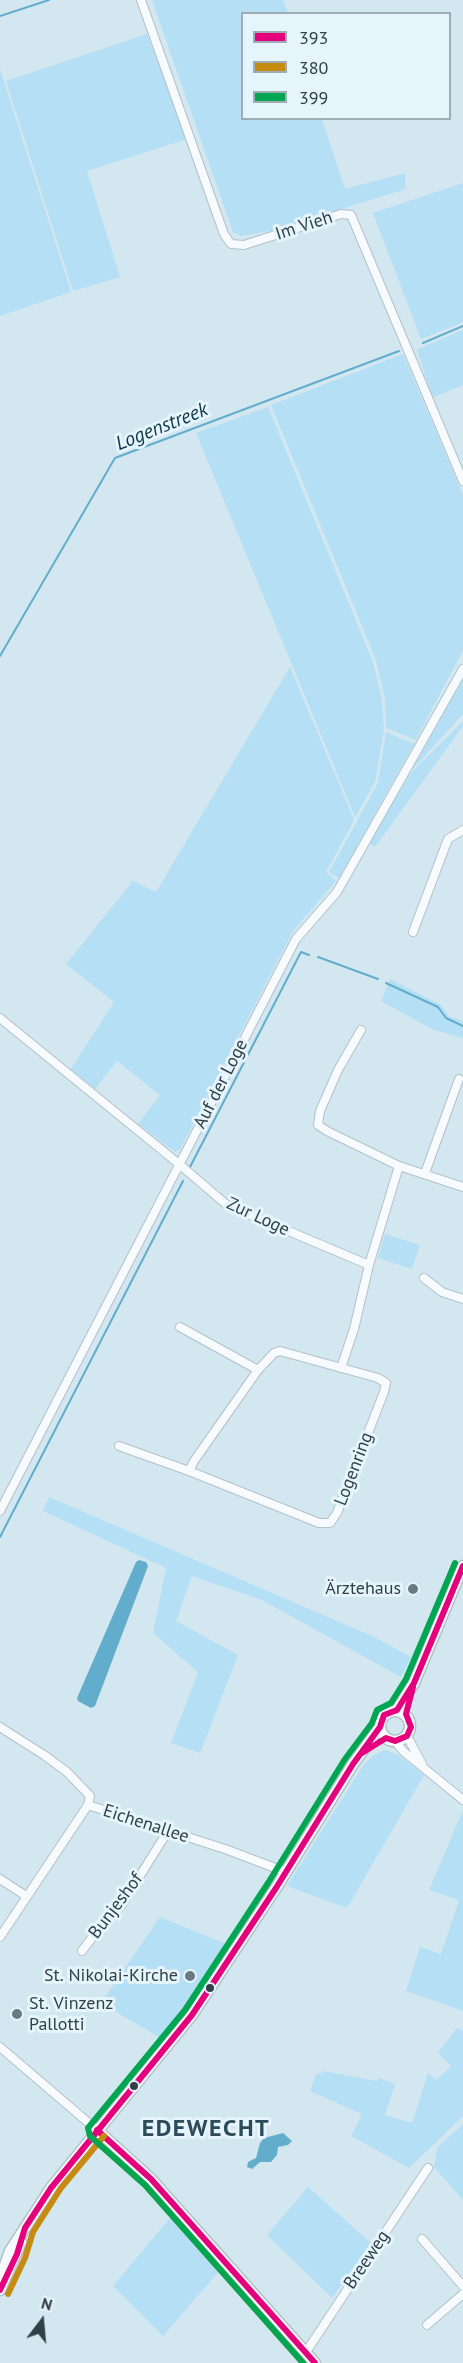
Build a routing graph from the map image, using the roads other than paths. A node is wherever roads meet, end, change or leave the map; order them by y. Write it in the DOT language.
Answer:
graph roads {
  1 [pos="141,0"];
  2 [pos="463,481"];
  3 [pos="463,669"];
  4 [pos="463,830"];
  5 [pos="413,932"];
  6 [pos="0,1018"];
  7 [pos="361,1030"];
  8 [pos="459,1079"];
  9 [pos="179,1164"];
  10 [pos="399,1166"];
  11 [pos="425,1173"];
  12 [pos="463,1187"];
  13 [pos="369,1265"];
  14 [pos="424,1278"];
  15 [pos="463,1299"];
  16 [pos="180,1327"];
  17 [pos="341,1368"];
  18 [pos="258,1370"];
  19 [pos="119,1446"];
  20 [pos="189,1471"];
  21 [pos="0,1511"];
  22 [pos="463,1566"];
  23 [pos="401,1712"];
  24 [pos="0,1727"];
  25 [pos="380,1727"];
  26 [pos="407,1736"];
  27 [pos="390,1739"];
  28 [pos="362,1753"];
  29 [pos="426,1770"];
  30 [pos="463,1800"];
  31 [pos="88,1805"];
  32 [pos="168,1831"];
  33 [pos="286,1872"];
  34 [pos="0,1879"];
  35 [pos="26,1896"];
  36 [pos="0,1937"];
  37 [pos="82,1951"];
  38 [pos="0,2048"];
  39 [pos="97,2130"];
  40 [pos="428,2169"];
  41 [pos="25,2228"];
  42 [pos="422,2239"];
  43 [pos="4,2256"];
  44 [pos="0,2279"];
  45 [pos="463,2286"];
  46 [pos="0,2290"];
  47 [pos="463,2294"];
  48 [pos="427,2325"];
  49 [pos="306,2352"];
  50 [pos="315,2363"];
  1 -- 2 [label="street, Im Vieh"];
  3 -- 9 [label="street, Auf der Loge"];
  4 -- 5 [label="street"];
  6 -- 9 [label="street, Zur Loge"];
  7 -- 10 [label="street"];
  8 -- 11 [label="street"];
  9 -- 13 [label="street, Zur Loge"];
  9 -- 21 [label="street, Auf der Loge"];
  10 -- 11 [label="street"];
  10 -- 13 [label="street"];
  11 -- 12 [label="street"];
  13 -- 17 [label="street"];
  14 -- 15 [label="street"];
  16 -- 18 [label="street"];
  17 -- 18 [label="street, Logenring"];
  17 -- 20 [label="street, Logenring"];
  18 -- 20 [label="street, Logenring"];
  19 -- 20 [label="street, Logenring"];
  22 -- 23 [label="main road"];
  23 -- 25 [label="main road"];
  23 -- 26 [label="main road"];
  24 -- 31 [label="street, Eichenallee"];
  25 -- 27 [label="main road"];
  25 -- 28 [label="main road"];
  26 -- 27 [label="main road"];
  26 -- 29 [label="street"];
  27 -- 28 [label="main road"];
  27 -- 29 [label="street"];
  28 -- 33 [label="main road"];
  29 -- 30 [label="street"];
  31 -- 32 [label="street, Eichenallee"];
  31 -- 35 [label="street"];
  32 -- 33 [label="street, Eichenallee"];
  32 -- 37 [label="street, Bunjeshof"];
  33 -- 39 [label="main road"];
  34 -- 35 [label="street"];
  35 -- 36 [label="street"];
  38 -- 39 [label="street"];
  39 -- 41 [label="main road"];
  39 -- 49 [label="main road"];
  40 -- 49 [label="street, Breeweg"];
  41 -- 43 [label="main road"];
  41 -- 46 [label="main road"];
  42 -- 45 [label="street"];
  43 -- 44 [label="main road"];
  47 -- 48 [label="street"];
  49 -- 50 [label="main road"];
}
